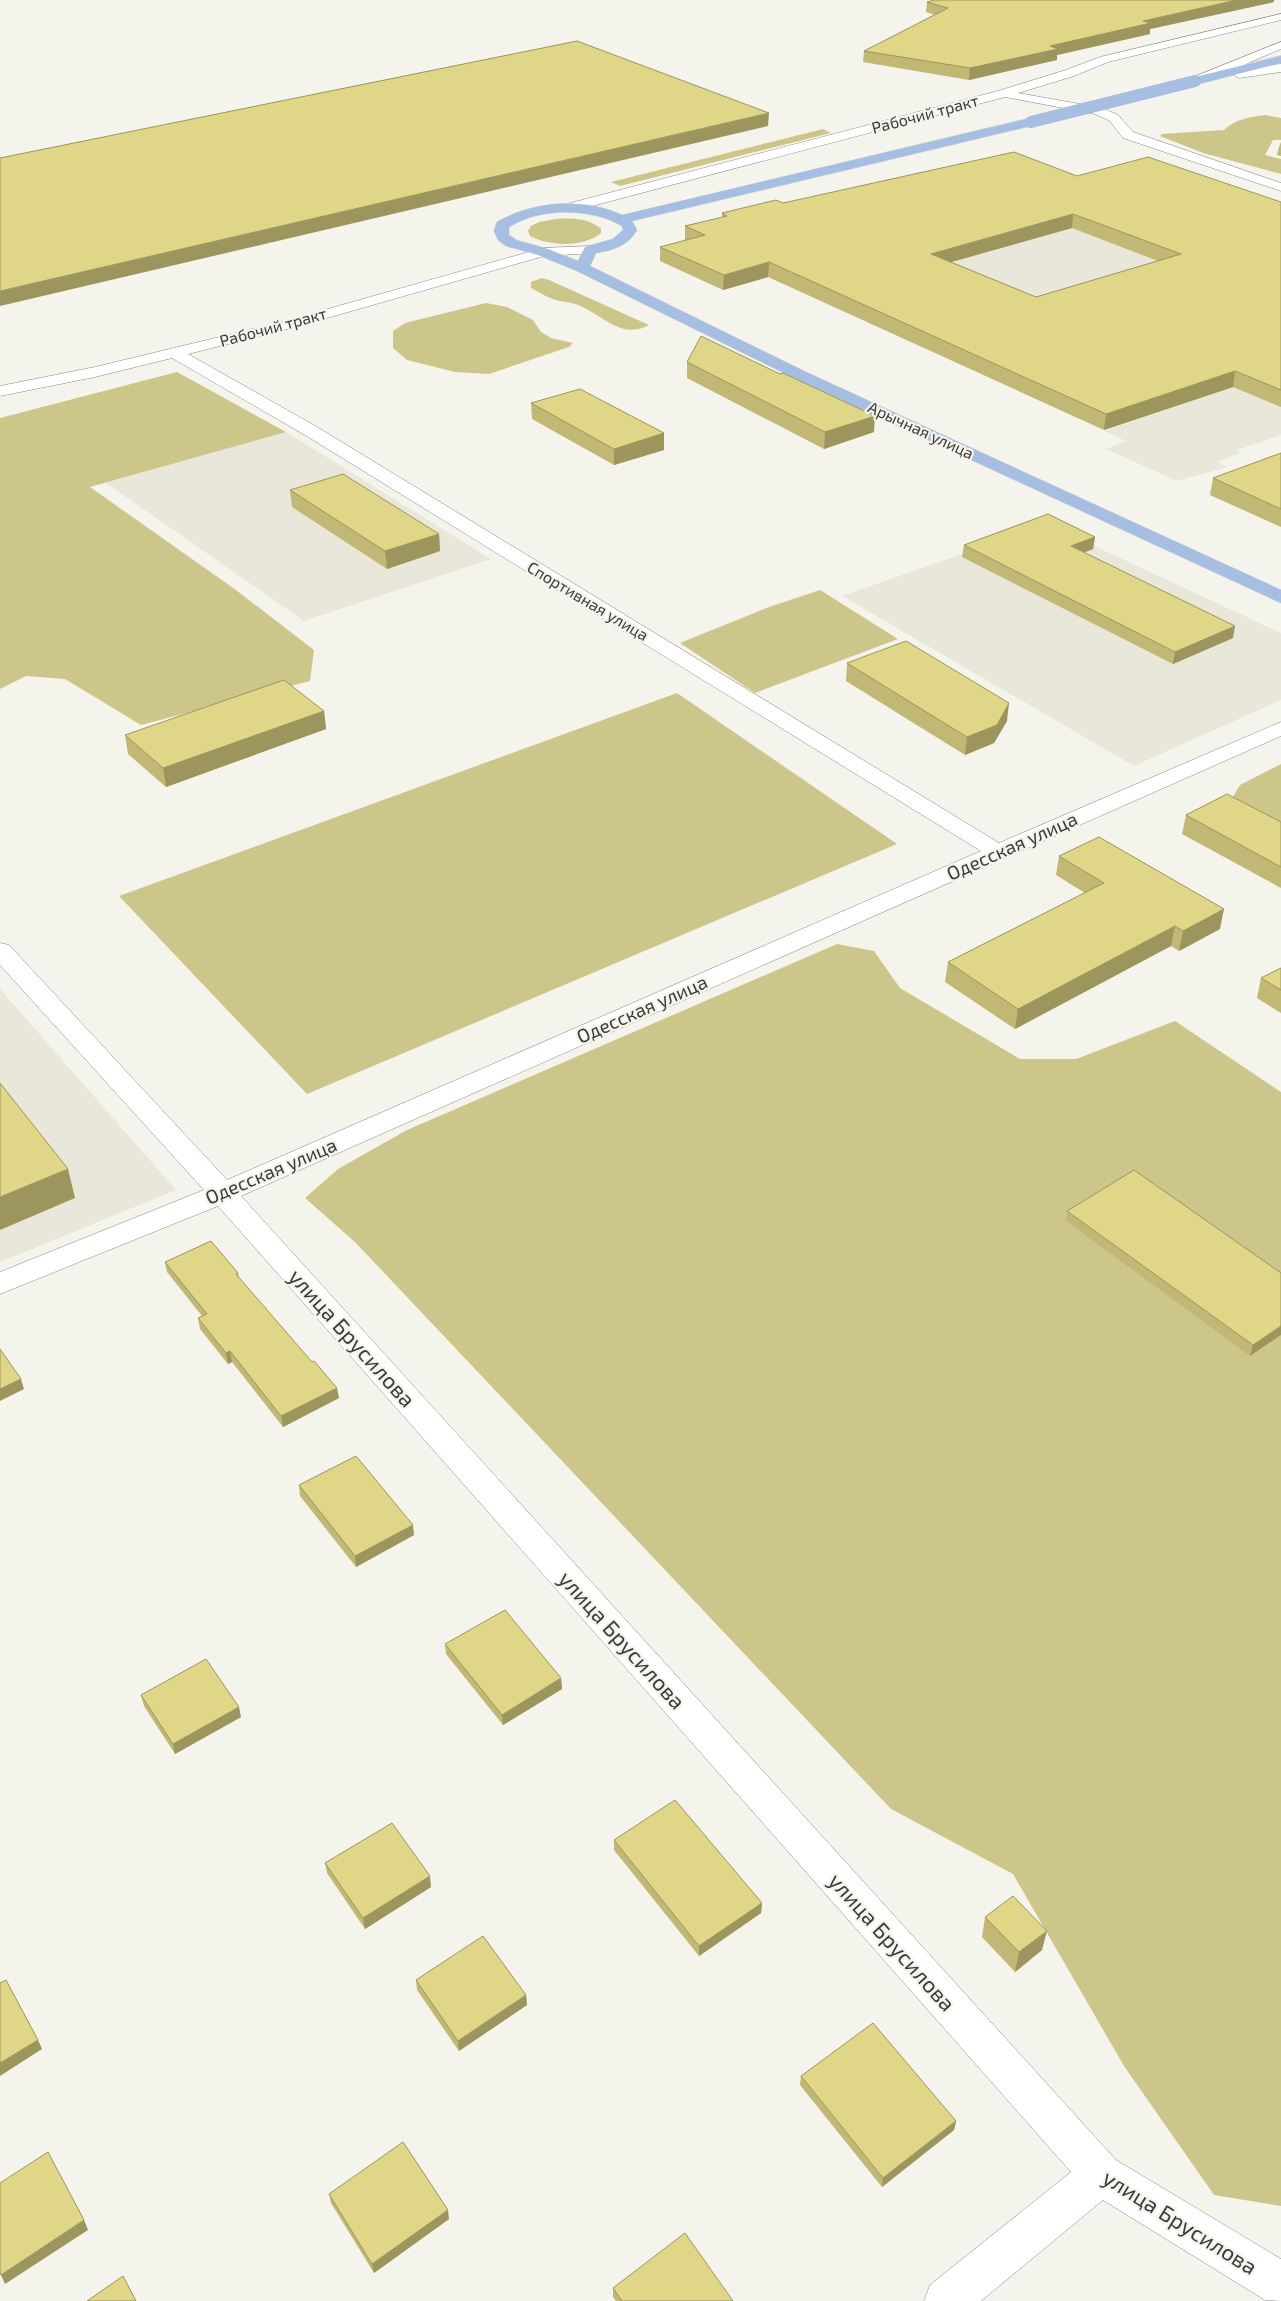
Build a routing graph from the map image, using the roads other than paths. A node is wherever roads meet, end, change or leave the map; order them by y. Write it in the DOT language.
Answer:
graph roads {
  1 [pos="1281,17"];
  2 [pos="1281,45"];
  3 [pos="1281,58"];
  4 [pos="1281,68"];
  5 [pos="1195,81"];
  6 [pos="1002,94"];
  7 [pos="1281,187"];
  8 [pos="616,194"];
  9 [pos="568,208"];
  10 [pos="653,211"];
  11 [pos="616,216"];
  12 [pos="503,237"];
  13 [pos="590,250"];
  14 [pos="542,252"];
  15 [pos="487,268"];
  16 [pos="582,268"];
  17 [pos="175,353"];
  18 [pos="0,392"];
  19 [pos="1281,598"];
  20 [pos="1281,728"];
  21 [pos="998,852"];
  22 [pos="0,950"];
  23 [pos="222,1193"];
  24 [pos="0,1284"];
  25 [pos="1101,2175"];
  26 [pos="1281,2284"];
  27 [pos="946,2301"];
  1 -- 6 [label="street, Рабочий тракт"];
  2 -- 5 [label="street"];
  3 -- 5 [label="main road, Рабочий тракт"];
  4 -- 5 [label="street"];
  5 -- 10 [label="main road, Рабочий тракт, bridge"];
  6 -- 7 [label="street"];
  6 -- 8 [label="street, Рабочий тракт"];
  8 -- 9 [label="street, Рабочий тракт"];
  8 -- 10 [label="street"];
  8 -- 11 [label="street"];
  9 -- 11 [label="main road, Рабочий тракт"];
  9 -- 12 [label="main road, Рабочий тракт"];
  10 -- 11 [label="main road, Рабочий тракт"];
  11 -- 13 [label="main road, Рабочий тракт"];
  12 -- 14 [label="main road, Рабочий тракт"];
  12 -- 15 [label="street"];
  13 -- 14 [label="street, Рабочий тракт"];
  13 -- 16 [label="main road"];
  14 -- 15 [label="street, Рабочий тракт"];
  14 -- 16 [label="main road, Арычная улица"];
  15 -- 17 [label="street, Рабочий тракт"];
  16 -- 19 [label="main road, Арычная улица"];
  17 -- 18 [label="street, Рабочий тракт"];
  17 -- 21 [label="street, Спортивная улица"];
  20 -- 21 [label="street, Одесская улица"];
  21 -- 23 [label="street, Одесская улица"];
  22 -- 23 [label="street, улица Брусилова"];
  23 -- 24 [label="street, Одесская улица"];
  23 -- 25 [label="street, улица Брусилова"];
  25 -- 26 [label="street, улица Брусилова"];
  25 -- 27 [label="street"];
}
